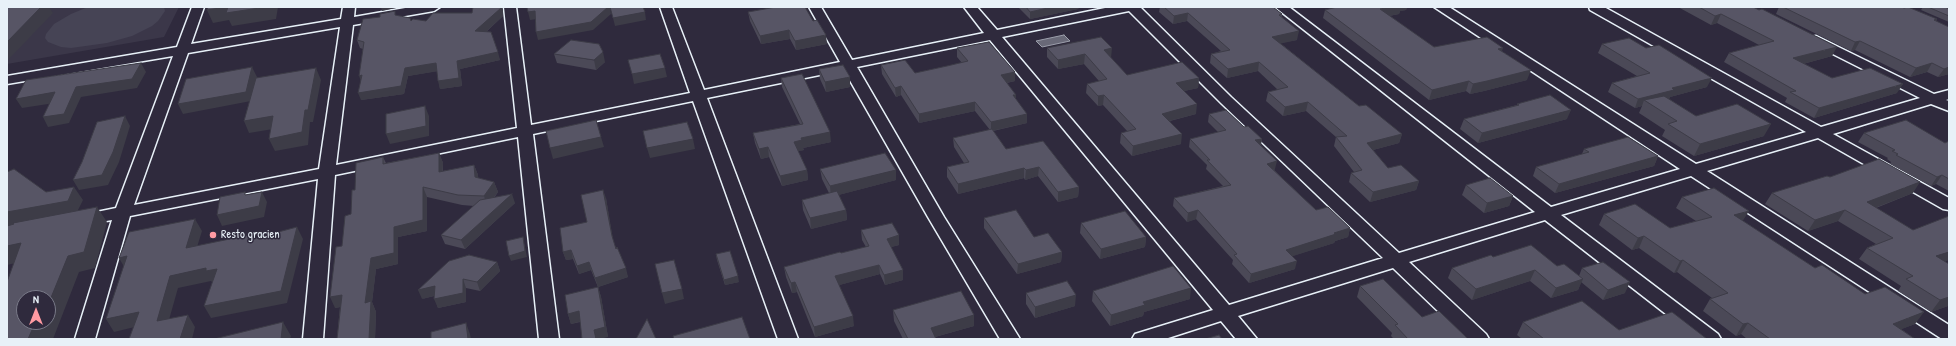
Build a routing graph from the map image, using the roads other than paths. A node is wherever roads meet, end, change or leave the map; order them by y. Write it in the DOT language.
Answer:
graph roads {
  1 [pos="198,7"];
  2 [pos="349,7"];
  3 [pos="434,7"];
  4 [pos="510,7"];
  5 [pos="666,7"];
  6 [pos="815,7"];
  7 [pos="970,7"];
  8 [pos="1129,7"];
  9 [pos="1133,7"];
  10 [pos="1281,7"];
  11 [pos="1440,7"];
  12 [pos="1595,7"];
  13 [pos="347,22"];
  14 [pos="994,35"];
  15 [pos="1806,35"];
  16 [pos="182,50"];
  17 [pos="847,65"];
  18 [pos="7,80"];
  19 [pos="1949,94"];
  20 [pos="699,96"];
  21 [pos="1933,99"];
  22 [pos="1949,107"];
  23 [pos="525,131"];
  24 [pos="1821,133"];
  25 [pos="1695,171"];
  26 [pos="327,172"];
  27 [pos="1949,205"];
  28 [pos="122,212"];
  29 [pos="1549,213"];
  30 [pos="69,223"];
  31 [pos="1396,261"];
  32 [pos="1224,312"];
  33 [pos="1949,334"];
  34 [pos="85,339"];
  35 [pos="313,339"];
  36 [pos="550,339"];
  37 [pos="788,339"];
  38 [pos="1010,339"];
  39 [pos="1142,339"];
  40 [pos="1247,339"];
  41 [pos="1479,339"];
  42 [pos="1711,339"];
  1 -- 16 [label="street"];
  2 -- 13 [label="street"];
  3 -- 13 [label="street"];
  4 -- 23 [label="street"];
  5 -- 20 [label="street"];
  6 -- 17 [label="street"];
  7 -- 14 [label="street"];
  8 -- 14 [label="street"];
  9 -- 31 [label="street"];
  10 -- 29 [label="street"];
  11 -- 25 [label="street"];
  12 -- 24 [label="street"];
  13 -- 16 [label="street"];
  13 -- 26 [label="street"];
  14 -- 17 [label="street"];
  14 -- 32 [label="street"];
  15 -- 21 [label="street"];
  16 -- 18 [label="street"];
  16 -- 28 [label="street"];
  17 -- 20 [label="street"];
  17 -- 38 [label="street"];
  19 -- 21 [label="street"];
  20 -- 23 [label="street"];
  20 -- 37 [label="street"];
  21 -- 22 [label="street"];
  21 -- 24 [label="street"];
  23 -- 26 [label="street"];
  23 -- 36 [label="street"];
  24 -- 25 [label="street"];
  24 -- 27 [label="street"];
  25 -- 29 [label="street"];
  25 -- 33 [label="street"];
  26 -- 28 [label="street"];
  26 -- 35 [label="street"];
  28 -- 30 [label="street"];
  28 -- 34 [label="street"];
  29 -- 31 [label="street"];
  29 -- 42 [label="street"];
  31 -- 32 [label="street"];
  31 -- 41 [label="street"];
  32 -- 39 [label="street"];
  32 -- 40 [label="street"];
}
